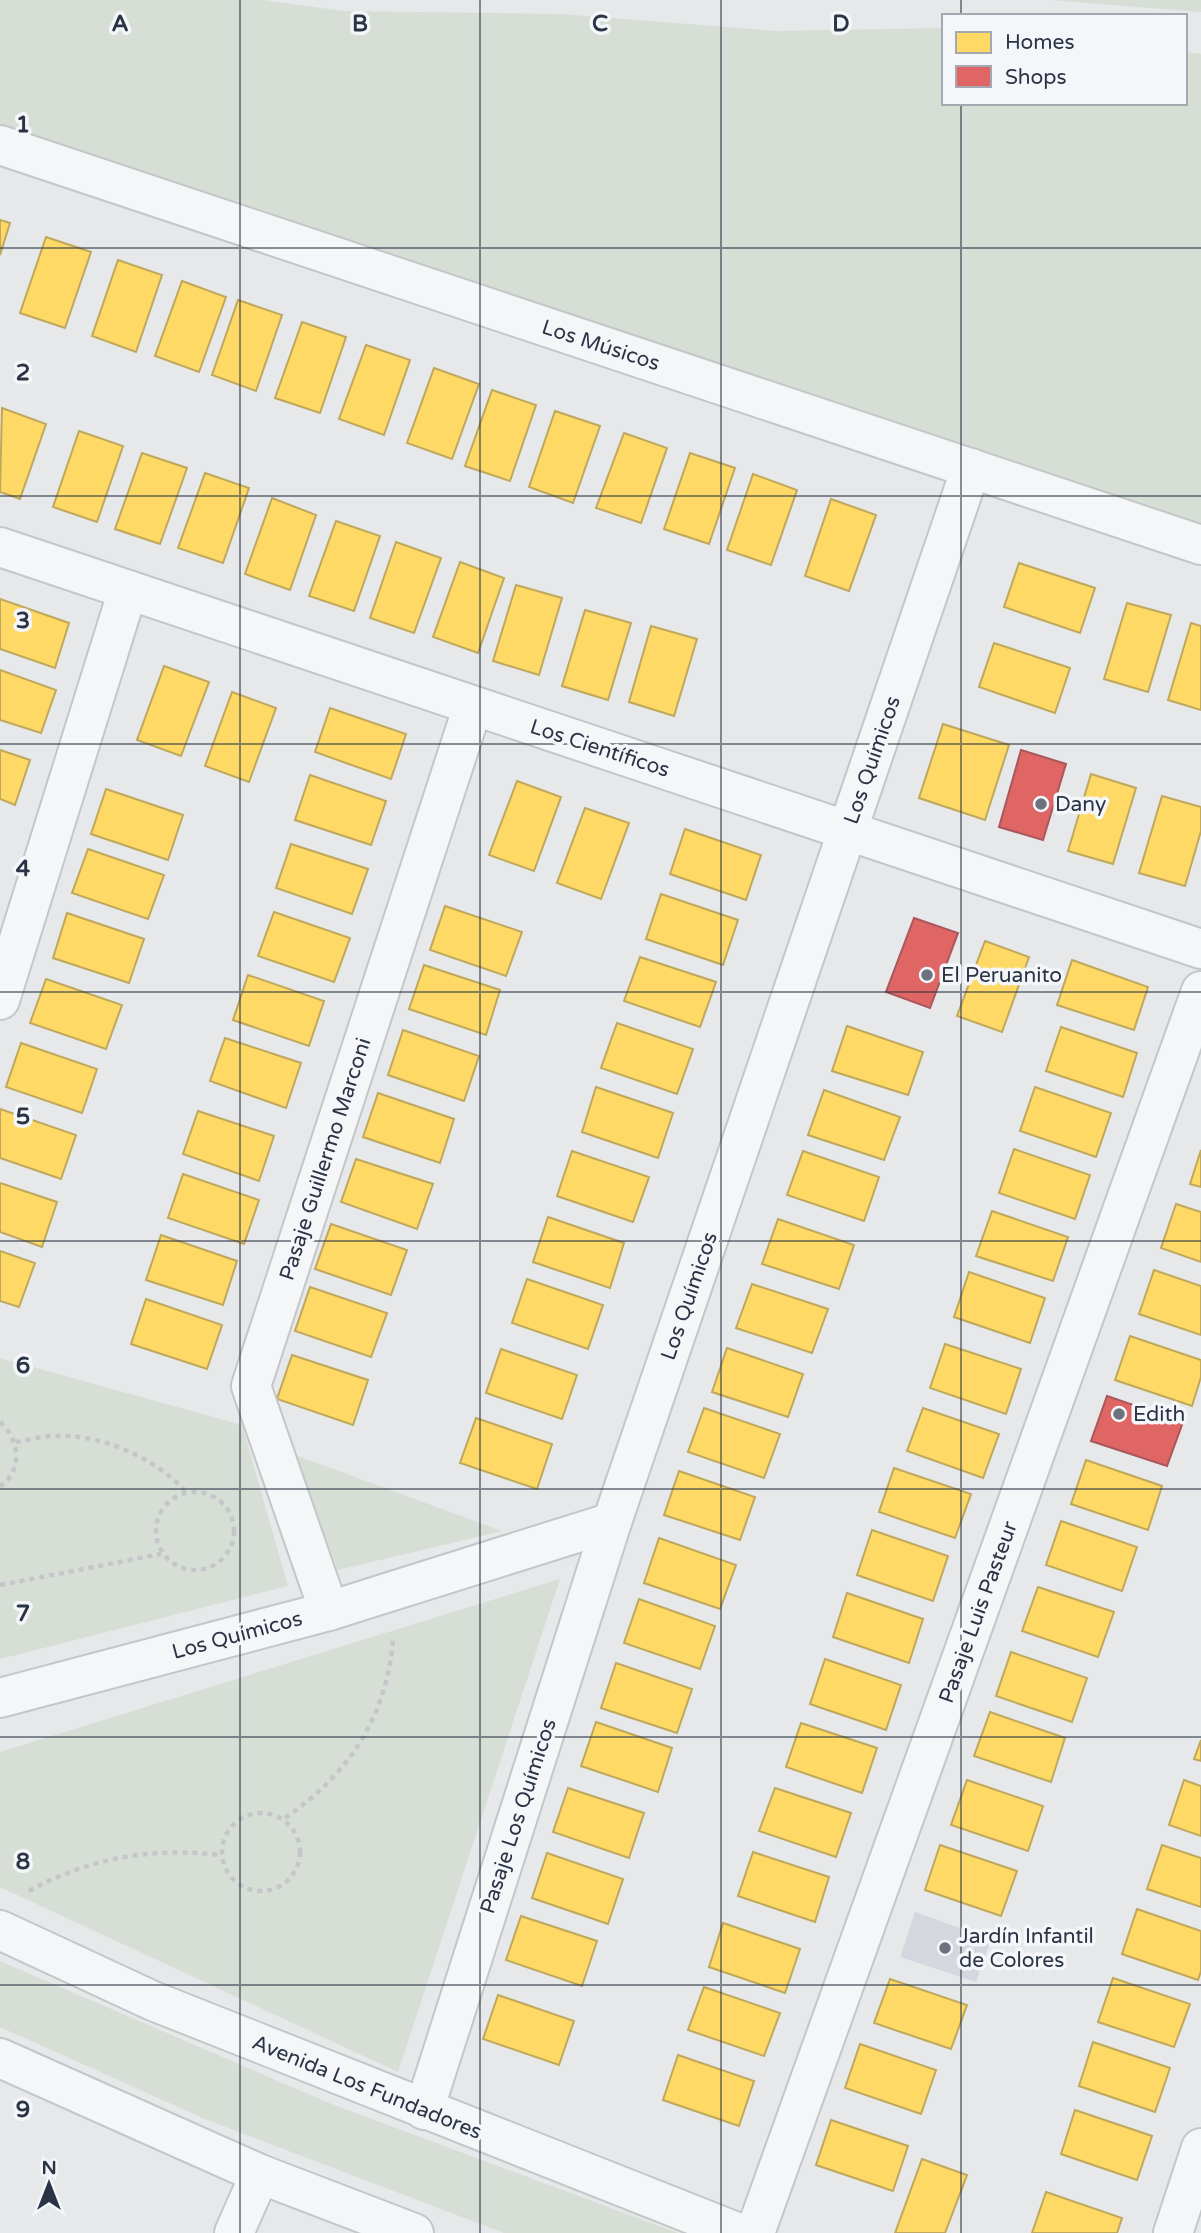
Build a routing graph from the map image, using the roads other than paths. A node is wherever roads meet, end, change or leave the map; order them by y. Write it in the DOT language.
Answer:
graph roads {
  1 [pos="0,145"];
  2 [pos="971,468"];
  3 [pos="1201,545"];
  4 [pos="0,547"];
  5 [pos="128,590"];
  6 [pos="473,706"];
  7 [pos="848,831"];
  8 [pos="1201,948"];
  9 [pos="1201,991"];
  10 [pos="0,1000"];
  11 [pos="612,1522"];
  12 [pos="329,1611"];
  13 [pos="0,1698"];
  14 [pos="0,1930"];
  15 [pos="0,2058"];
  16 [pos="424,2110"];
  17 [pos="1201,2148"];
  18 [pos="260,2174"];
  19 [pos="234,2233"];
  20 [pos="414,2233"];
  21 [pos="739,2233"];
  22 [pos="755,2233"];
  23 [pos="1173,2233"];
  1 -- 2 [label="street, Los Músicos"];
  2 -- 3 [label="street, Los Músicos"];
  2 -- 7 [label="street, Los Químicos"];
  4 -- 5 [label="street, Los Científicos"];
  5 -- 6 [label="street, Los Científicos"];
  5 -- 10 [label="street"];
  6 -- 7 [label="street, Los Científicos"];
  6 -- 12 [label="street, Pasaje Guillermo Marconi"];
  7 -- 8 [label="street, Los Científicos"];
  7 -- 11 [label="street, Los Químicos"];
  9 -- 22 [label="street, Pasaje Luis Pasteur"];
  11 -- 12 [label="street, Los Químicos"];
  11 -- 16 [label="street, Pasaje Los Químicos"];
  12 -- 13 [label="street, Los Químicos"];
  14 -- 16 [label="street, Avenida Los Fundadores"];
  15 -- 18 [label="street"];
  16 -- 21 [label="street, Avenida Los Fundadores"];
  17 -- 23 [label="street"];
  18 -- 19 [label="street"];
  18 -- 20 [label="street"];
}
